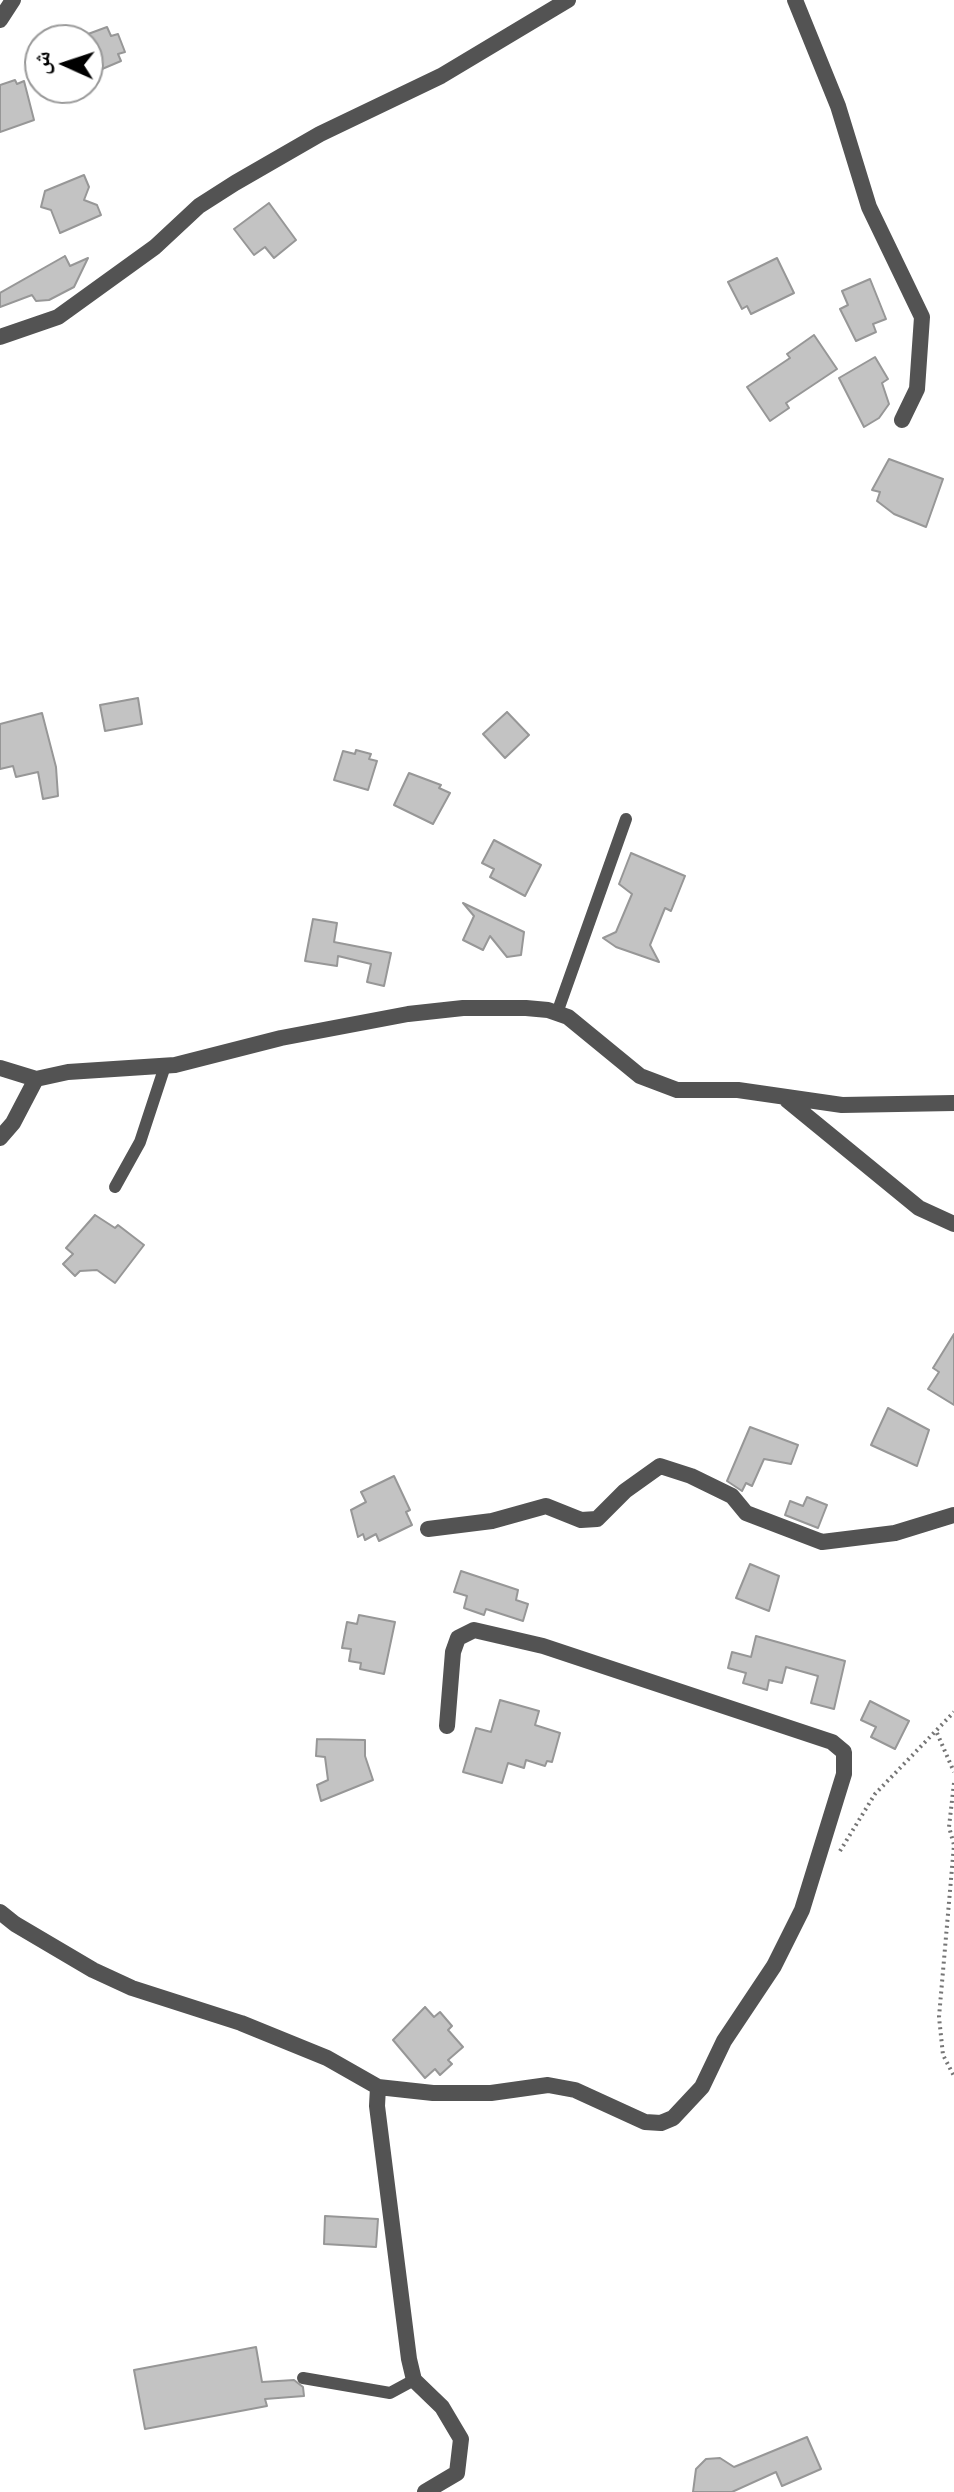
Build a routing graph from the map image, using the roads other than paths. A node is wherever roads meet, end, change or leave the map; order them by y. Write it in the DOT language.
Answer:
graph roads {
  1 [pos="13,0"];
  2 [pos="568,0"];
  3 [pos="795,0"];
  4 [pos="0,20"];
  5 [pos="0,337"];
  6 [pos="902,420"];
  7 [pos="626,819"];
  8 [pos="557,1013"];
  9 [pos="165,1066"];
  10 [pos="0,1068"];
  11 [pos="36,1079"];
  12 [pos="786,1099"];
  13 [pos="954,1103"];
  14 [pos="0,1138"];
  15 [pos="115,1187"];
  16 [pos="954,1224"];
  17 [pos="954,1515"];
  18 [pos="428,1529"];
  19 [pos="447,1726"];
  20 [pos="0,1912"];
  21 [pos="378,2087"];
  22 [pos="303,2378"];
  23 [pos="414,2380"];
  24 [pos="425,2492"];
  1 -- 4 [label="street"];
  2 -- 5 [label="street"];
  3 -- 6 [label="street"];
  7 -- 8 [label="lane"];
  8 -- 9 [label="street"];
  8 -- 12 [label="street"];
  9 -- 11 [label="street"];
  9 -- 15 [label="lane"];
  10 -- 11 [label="street"];
  11 -- 14 [label="street"];
  12 -- 13 [label="street"];
  12 -- 16 [label="street"];
  17 -- 18 [label="street"];
  19 -- 21 [label="street"];
  20 -- 21 [label="street"];
  21 -- 23 [label="street"];
  22 -- 23 [label="lane"];
  23 -- 24 [label="street"];
}
